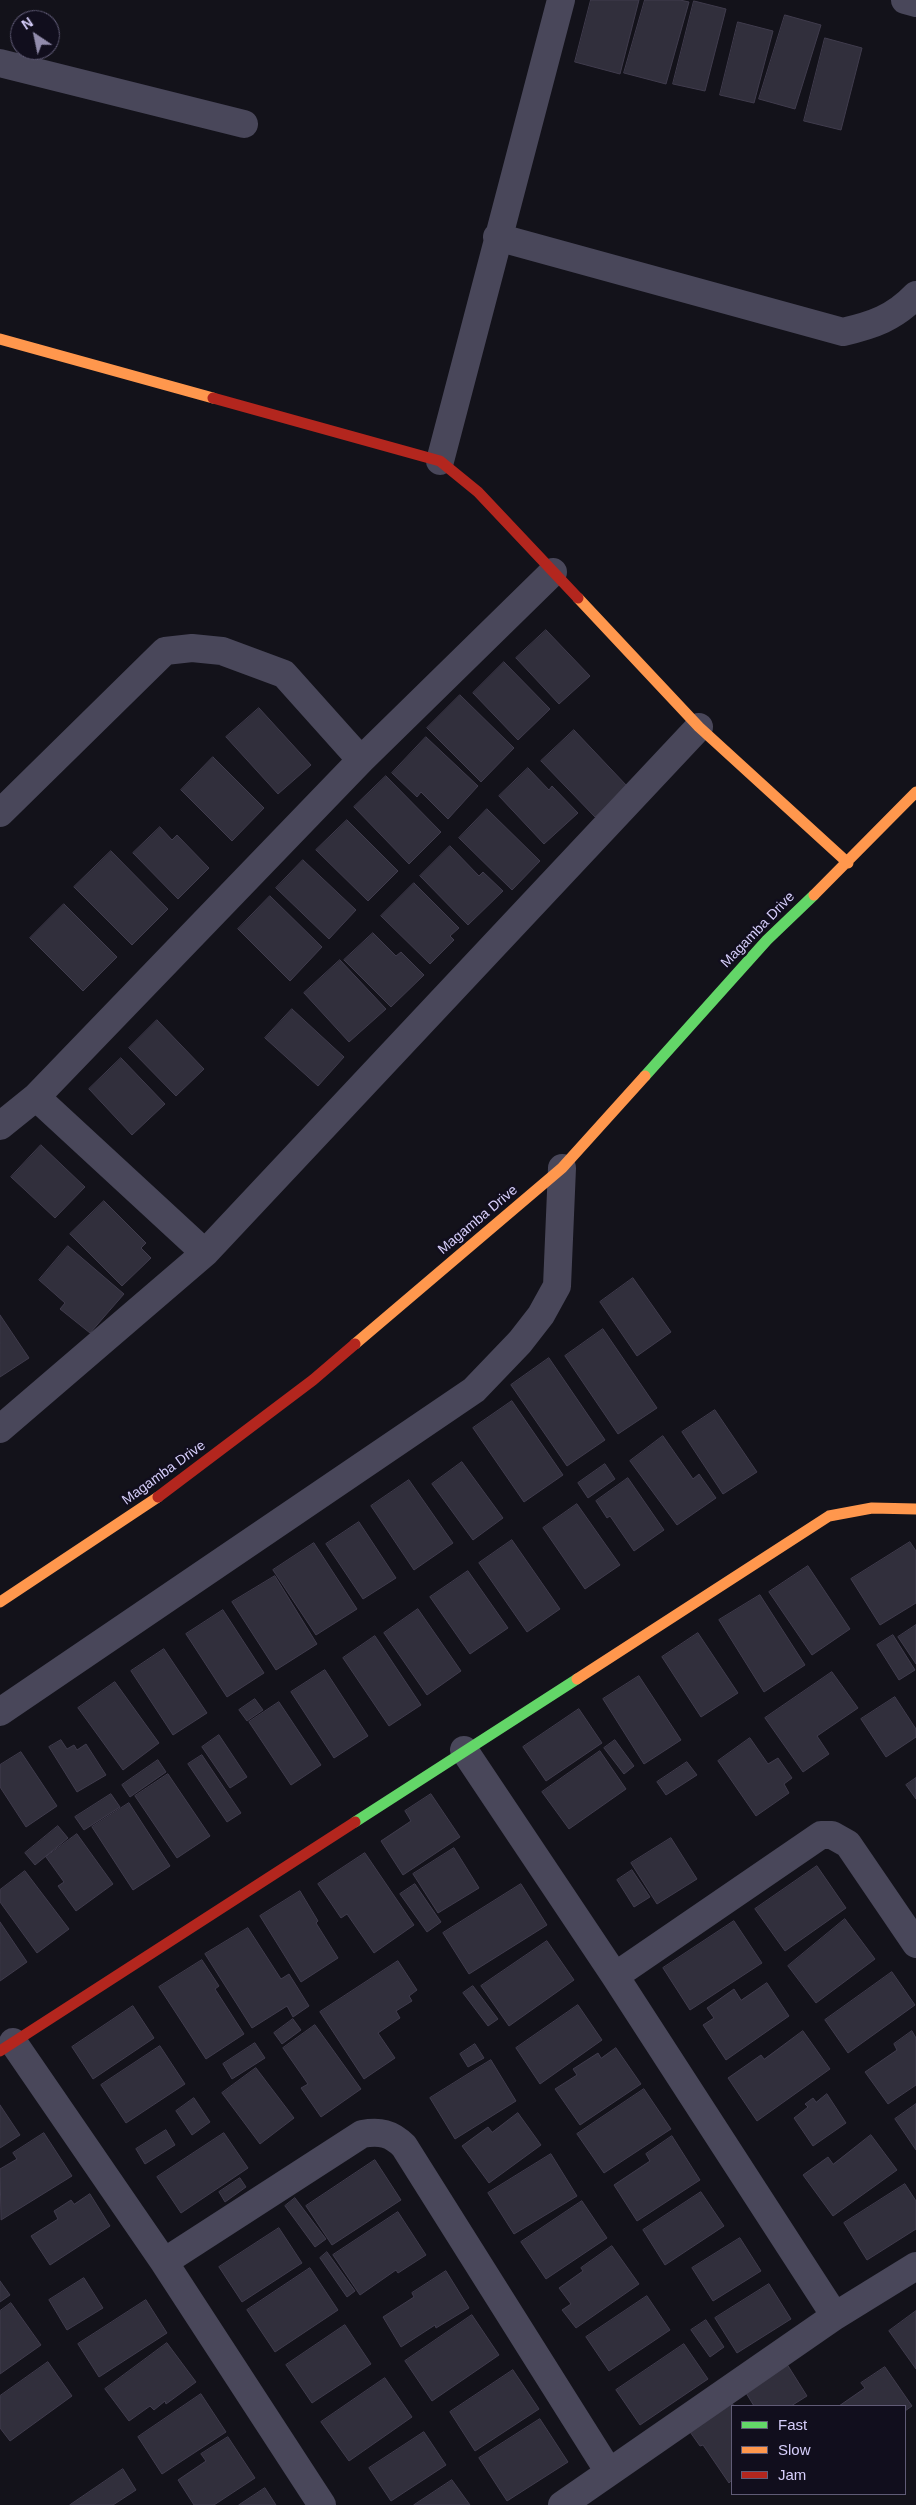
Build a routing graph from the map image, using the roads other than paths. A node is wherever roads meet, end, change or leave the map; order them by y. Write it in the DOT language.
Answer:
graph roads {
  1 [pos="561,0"];
  2 [pos="905,0"];
  3 [pos="916,3"];
  4 [pos="0,63"];
  5 [pos="244,124"];
  6 [pos="497,237"];
  7 [pos="916,295"];
  8 [pos="0,339"];
  9 [pos="440,461"];
  10 [pos="553,572"];
  11 [pos="700,727"];
  12 [pos="361,760"];
  13 [pos="916,792"];
  14 [pos="0,813"];
  15 [pos="848,863"];
  16 [pos="36,1097"];
  17 [pos="0,1126"];
  18 [pos="562,1168"];
  19 [pos="205,1253"];
  20 [pos="0,1429"];
  21 [pos="916,1509"];
  22 [pos="0,1602"];
  23 [pos="0,1712"];
  24 [pos="464,1750"];
  25 [pos="916,1944"];
  26 [pos="615,1976"];
  27 [pos="6,2047"];
  28 [pos="164,2262"];
  29 [pos="916,2266"];
  30 [pos="834,2316"];
  31 [pos="609,2472"];
  32 [pos="322,2505"];
  33 [pos="562,2505"];
  1 -- 6 [label="street"];
  2 -- 3 [label="street"];
  4 -- 5 [label="street"];
  6 -- 7 [label="street"];
  6 -- 9 [label="street"];
  8 -- 9 [label="street"];
  9 -- 10 [label="street"];
  10 -- 11 [label="street"];
  10 -- 12 [label="street"];
  11 -- 15 [label="street"];
  11 -- 19 [label="street"];
  12 -- 14 [label="street"];
  12 -- 16 [label="street"];
  13 -- 15 [label="street, Magamba Drive"];
  15 -- 18 [label="street, Magamba Drive"];
  16 -- 17 [label="street"];
  16 -- 19 [label="street"];
  18 -- 22 [label="street, Magamba Drive"];
  18 -- 23 [label="street"];
  19 -- 20 [label="street"];
  21 -- 24 [label="street"];
  24 -- 26 [label="street"];
  24 -- 27 [label="street"];
  25 -- 26 [label="street"];
  26 -- 30 [label="street"];
  27 -- 28 [label="street"];
  28 -- 31 [label="street"];
  28 -- 32 [label="street"];
  29 -- 30 [label="street"];
  30 -- 31 [label="street"];
  31 -- 33 [label="street"];
}
